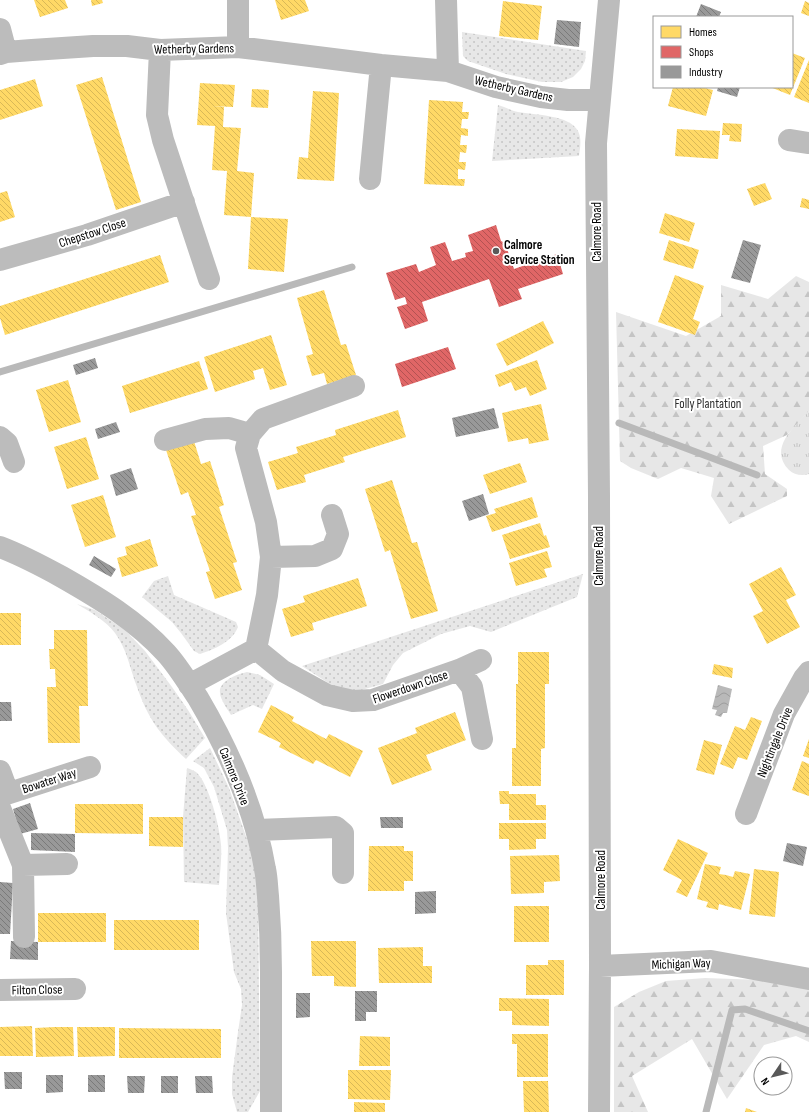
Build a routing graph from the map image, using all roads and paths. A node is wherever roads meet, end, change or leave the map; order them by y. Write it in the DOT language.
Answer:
graph roads {
  1 [pos="238,0"];
  2 [pos="446,0"];
  3 [pos="609,0"];
  4 [pos="0,30"];
  5 [pos="238,47"];
  6 [pos="160,50"];
  7 [pos="3,53"];
  8 [pos="381,65"];
  9 [pos="448,71"];
  10 [pos="600,100"];
  11 [pos="370,178"];
  12 [pos="184,202"];
  13 [pos="0,260"];
  14 [pos="209,279"];
  15 [pos="354,386"];
  16 [pos="250,434"];
  17 [pos="0,437"];
  18 [pos="165,440"];
  19 [pos="14,462"];
  20 [pos="332,515"];
  21 [pos="0,547"];
  22 [pos="271,557"];
  23 [pos="256,648"];
  24 [pos="481,660"];
  25 [pos="459,670"];
  26 [pos="809,672"];
  27 [pos="190,685"];
  28 [pos="482,739"];
  29 [pos="90,766"];
  30 [pos="0,771"];
  31 [pos="3,799"];
  32 [pos="746,814"];
  33 [pos="256,830"];
  34 [pos="68,864"];
  35 [pos="23,865"];
  36 [pos="343,873"];
  37 [pos="24,937"];
  38 [pos="600,966"];
  39 [pos="809,979"];
  40 [pos="75,989"];
  41 [pos="0,990"];
  42 [pos="271,1112"];
  43 [pos="599,1112"];
  1 -- 5 [label="street"];
  2 -- 9 [label="street"];
  3 -- 10 [label="street, Calmore Road"];
  4 -- 7 [label="street, Wetherby Gardens"];
  5 -- 6 [label="street, Wetherby Gardens"];
  5 -- 8 [label="street, Wetherby Gardens"];
  6 -- 7 [label="street, Wetherby Gardens"];
  6 -- 12 [label="street"];
  8 -- 9 [label="street, Wetherby Gardens"];
  8 -- 11 [label="street"];
  9 -- 10 [label="street, Wetherby Gardens"];
  10 -- 38 [label="street, Calmore Road"];
  12 -- 13 [label="street, Chepstow Close"];
  12 -- 14 [label="street"];
  15 -- 16 [label="street"];
  16 -- 18 [label="street"];
  16 -- 22 [label="street"];
  17 -- 19 [label="street"];
  20 -- 22 [label="street"];
  21 -- 27 [label="street, Calmore Drive"];
  22 -- 23 [label="street"];
  23 -- 25 [label="street, Flowerdown Close"];
  23 -- 27 [label="street"];
  24 -- 25 [label="street, Flowerdown Close"];
  25 -- 28 [label="street, Flowerdown Close"];
  26 -- 32 [label="street, Nightingale Drive"];
  27 -- 33 [label="street, Calmore Drive"];
  29 -- 31 [label="street, Bowater Way"];
  30 -- 31 [label="street, Bowater Way"];
  31 -- 35 [label="street"];
  33 -- 36 [label="street"];
  33 -- 42 [label="street, Calmore Drive"];
  34 -- 35 [label="street"];
  35 -- 37 [label="street"];
  38 -- 39 [label="street, Michigan Way"];
  38 -- 43 [label="street, Calmore Road"];
  40 -- 41 [label="street, Filton Close"];
}
